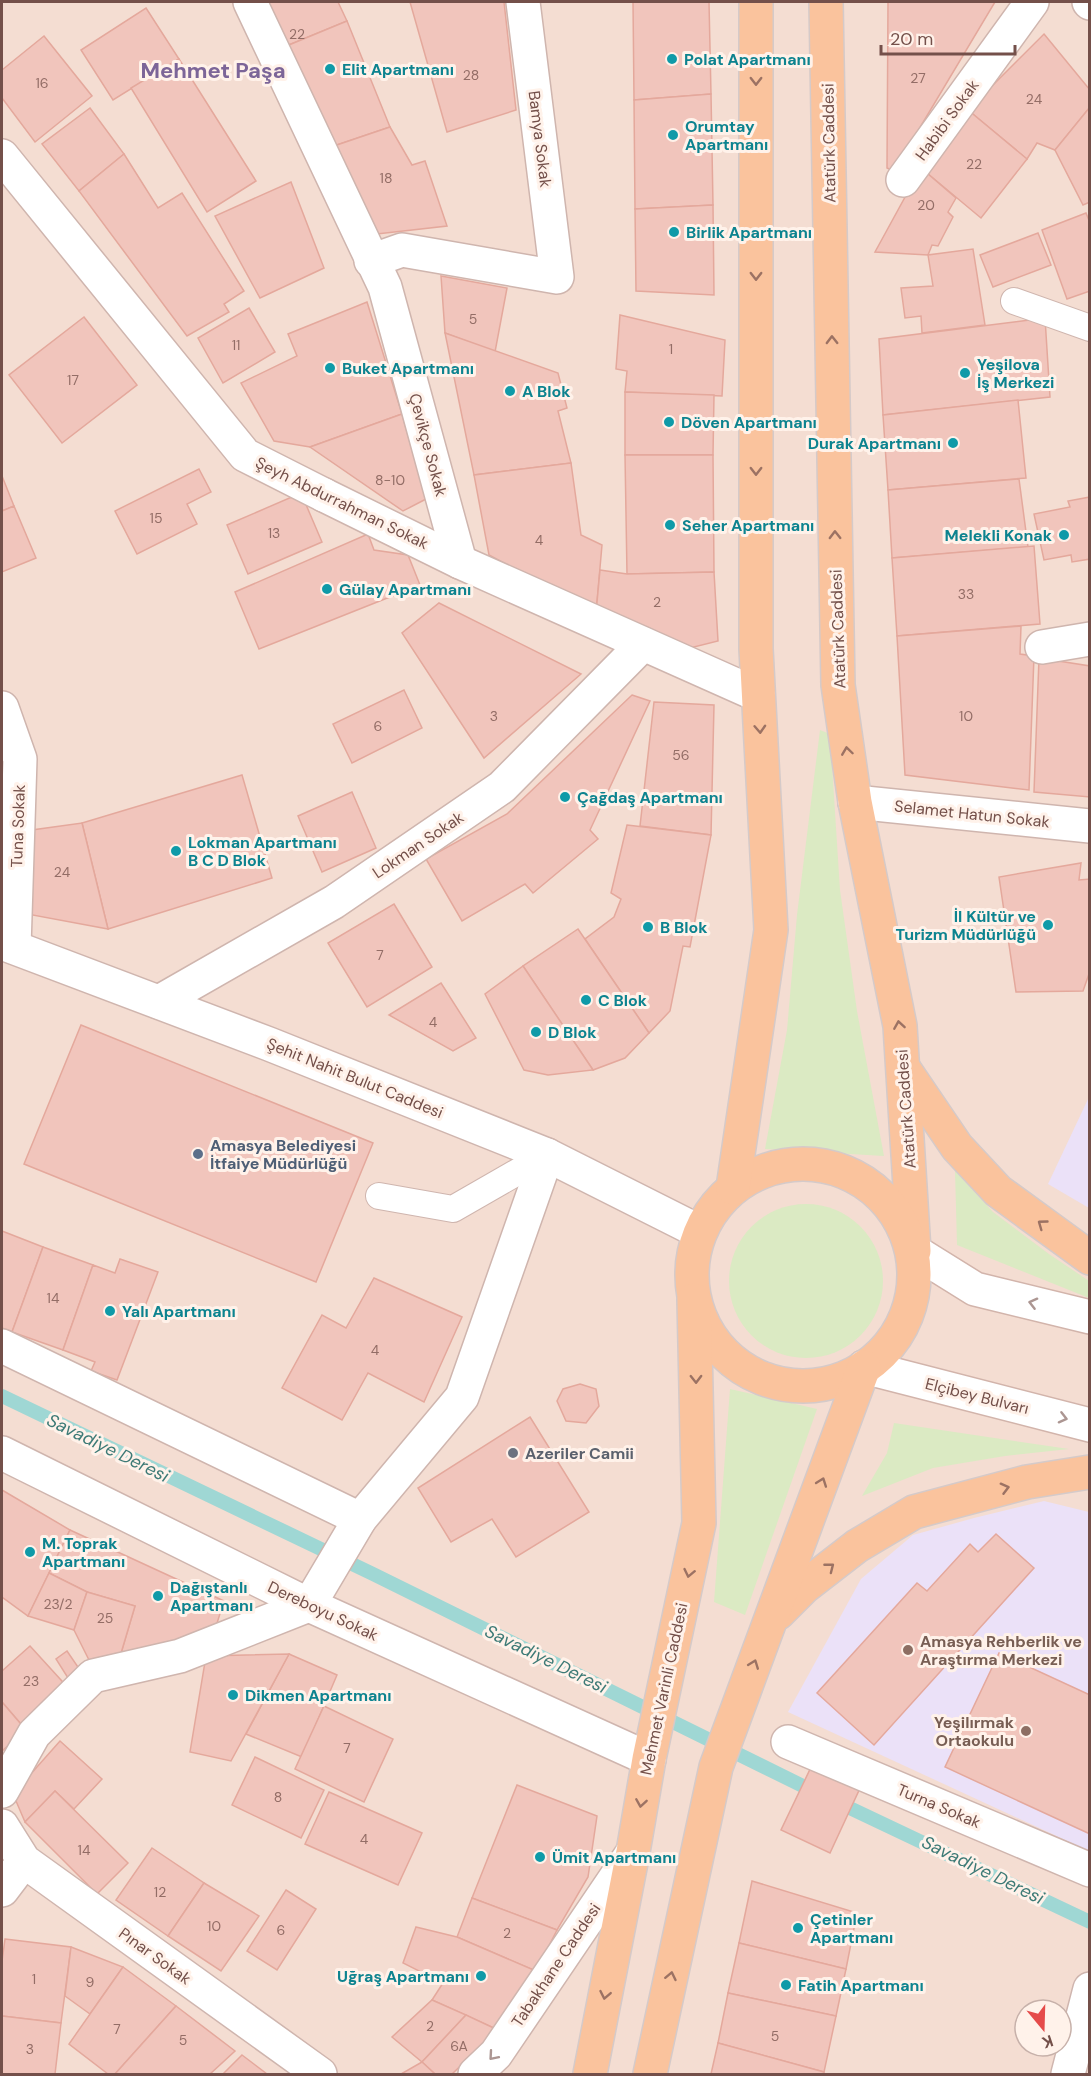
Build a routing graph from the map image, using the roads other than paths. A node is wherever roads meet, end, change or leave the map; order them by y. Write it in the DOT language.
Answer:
graph roads {
  1 [pos="250,2"];
  2 [pos="523,2"];
  3 [pos="756,2"];
  4 [pos="826,2"];
  5 [pos="1032,2"];
  6 [pos="2,156"];
  7 [pos="903,180"];
  8 [pos="371,261"];
  9 [pos="1014,301"];
  10 [pos="1089,328"];
  11 [pos="460,562"];
  12 [pos="1089,639"];
  13 [pos="643,644"];
  14 [pos="1042,647"];
  15 [pos="758,695"];
  16 [pos="2,708"];
  17 [pos="855,802"];
  18 [pos="1089,826"];
  19 [pos="8,945"];
  20 [pos="159,1002"];
  21 [pos="904,1069"];
  22 [pos="546,1155"];
  23 [pos="733,1188"];
  24 [pos="379,1196"];
  25 [pos="700,1232"];
  26 [pos="914,1251"];
  27 [pos="1089,1258"];
  28 [pos="694,1300"];
  29 [pos="1089,1317"];
  30 [pos="2,1347"];
  31 [pos="864,1367"];
  32 [pos="1089,1425"];
  33 [pos="2,1453"];
  34 [pos="1089,1472"];
  35 [pos="355,1527"];
  36 [pos="309,1605"];
  37 [pos="771,1620"];
  38 [pos="788,1742"];
  39 [pos="650,1752"];
  40 [pos="2,1791"];
  41 [pos="2,1826"];
  42 [pos="633,1852"];
  43 [pos="24,1861"];
  44 [pos="1089,1870"];
  45 [pos="2,1890"];
  46 [pos="1089,1989"];
  47 [pos="320,2074"];
  48 [pos="475,2074"];
  49 [pos="590,2074"];
  50 [pos="650,2074"];
  51 [pos="1068,2074"];
  1 -- 8 [label="street, Çevikçe Sokak"];
  2 -- 8 [label="street, Bamya Sokak"];
  3 -- 15 [label="main road, one-way"];
  17 -- 4 [label="main road, Atatürk Caddesi, one-way"];
  5 -- 7 [label="street, Habibi Sokak"];
  6 -- 11 [label="street, Şeyh Abdurrahman Sokak"];
  8 -- 11 [label="street, Çevikçe Sokak"];
  9 -- 10 [label="lane"];
  11 -- 13 [label="street, Şeyh Abdurrahman Sokak"];
  12 -- 14 [label="street"];
  13 -- 15 [label="street, Şeyh Abdurrahman Sokak"];
  13 -- 20 [label="street, Lokman Sokak"];
  15 -- 23 [label="main road, one-way"];
  16 -- 19 [label="street, Tuna Sokak"];
  17 -- 18 [label="street, Selamet Hatun Sokak"];
  21 -- 17 [label="main road, Atatürk Caddesi, one-way"];
  19 -- 20 [label="street, Şehit Nahit Bulut Caddesi"];
  20 -- 22 [label="street, Şehit Nahit Bulut Caddesi"];
  21 -- 26 [label="main road, Atatürk Caddesi"];
  27 -- 21 [label="main road, one-way"];
  22 -- 24 [label="lane"];
  22 -- 25 [label="street, Şehit Nahit Bulut Caddesi"];
  22 -- 35 [label="street"];
  23 -- 25 [label="main road, Mehmet Varinli Caddesi"];
  23 -- 26 [label="main road, Mehmet Varinli Caddesi"];
  25 -- 28 [label="main road, Mehmet Varinli Caddesi"];
  29 -- 26 [label="street, one-way"];
  26 -- 31 [label="main road, Atatürk Caddesi"];
  28 -- 31 [label="main road"];
  28 -- 39 [label="main road, Mehmet Varinli Caddesi, one-way"];
  30 -- 35 [label="street"];
  31 -- 32 [label="street, Elçibey Bulvarı, one-way"];
  37 -- 31 [label="main road, one-way"];
  33 -- 36 [label="street, Dereboyu Sokak"];
  37 -- 34 [label="main road, one-way"];
  35 -- 36 [label="street"];
  36 -- 39 [label="street, Dereboyu Sokak"];
  36 -- 40 [label="street"];
  50 -- 37 [label="main road, one-way"];
  38 -- 44 [label="street, Turna Sokak"];
  39 -- 42 [label="main road, Mehmet Varinli Caddesi, one-way"];
  41 -- 43 [label="street, Pınar Sokak"];
  42 -- 48 [label="street, Tabakhane Caddesi, one-way"];
  42 -- 49 [label="main road, Mehmet Varinli Caddesi, one-way"];
  43 -- 45 [label="street"];
  43 -- 47 [label="street, Pınar Sokak"];
  46 -- 51 [label="street"];
}
